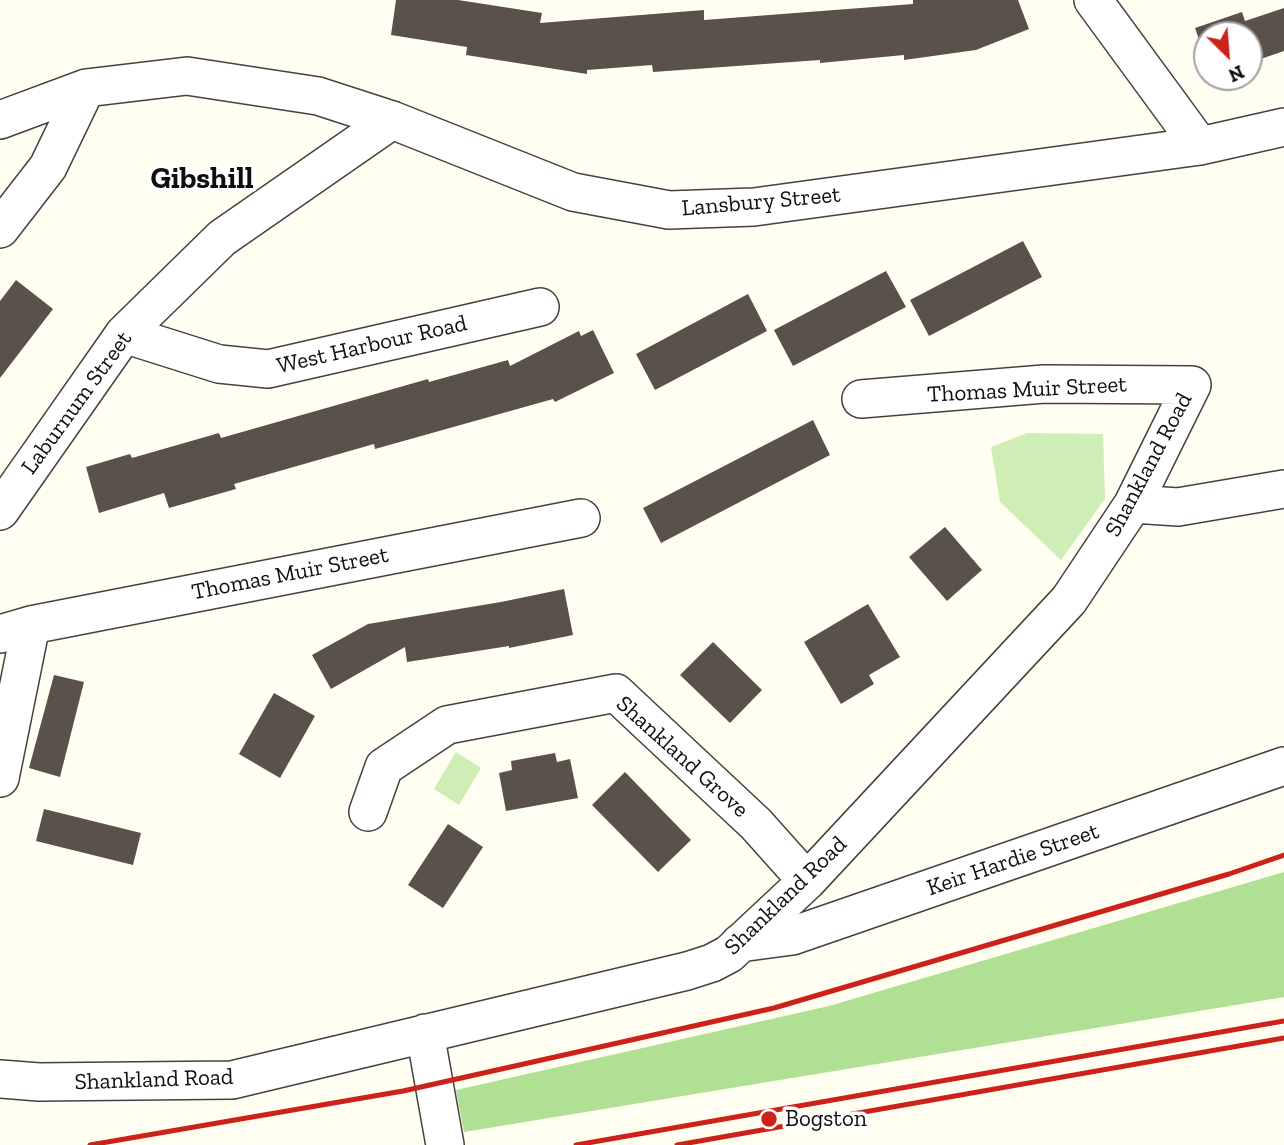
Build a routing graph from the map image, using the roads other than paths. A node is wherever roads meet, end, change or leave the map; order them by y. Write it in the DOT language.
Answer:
graph roads {
  1 [pos="1093,0"];
  2 [pos="86,88"];
  3 [pos="0,120"];
  4 [pos="392,120"];
  5 [pos="1284,127"];
  6 [pos="1200,146"];
  7 [pos="0,229"];
  8 [pos="540,307"];
  9 [pos="124,334"];
  10 [pos="1192,385"];
  11 [pos="861,399"];
  12 [pos="1284,489"];
  13 [pos="1133,504"];
  14 [pos="0,511"];
  15 [pos="581,517"];
  16 [pos="15,629"];
  17 [pos="1284,766"];
  18 [pos="0,778"];
  19 [pos="368,812"];
  20 [pos="807,881"];
  21 [pos="740,943"];
  22 [pos="425,1033"];
  23 [pos="0,1079"];
  24 [pos="444,1139"];
  1 -- 6 [label="street"];
  2 -- 3 [label="street, Lansbury Street"];
  2 -- 4 [label="street, Lansbury Street"];
  2 -- 7 [label="street"];
  4 -- 6 [label="street, Lansbury Street"];
  4 -- 9 [label="street, Laburnum Street"];
  5 -- 6 [label="street, Lansbury Street"];
  8 -- 9 [label="street, West Harbour Road"];
  9 -- 14 [label="street, Laburnum Street"];
  10 -- 11 [label="street, Thomas Muir Street"];
  10 -- 13 [label="street, Shankland Road"];
  12 -- 13 [label="street"];
  13 -- 20 [label="street, Shankland Road"];
  15 -- 16 [label="street, Thomas Muir Street"];
  16 -- 18 [label="street"];
  17 -- 21 [label="street, Keir Hardie Street"];
  19 -- 20 [label="street, Shankland Grove"];
  20 -- 21 [label="street, Shankland Road"];
  21 -- 22 [label="street, Shankland Road"];
  22 -- 23 [label="street, Shankland Road"];
  22 -- 24 [label="street"];
}
